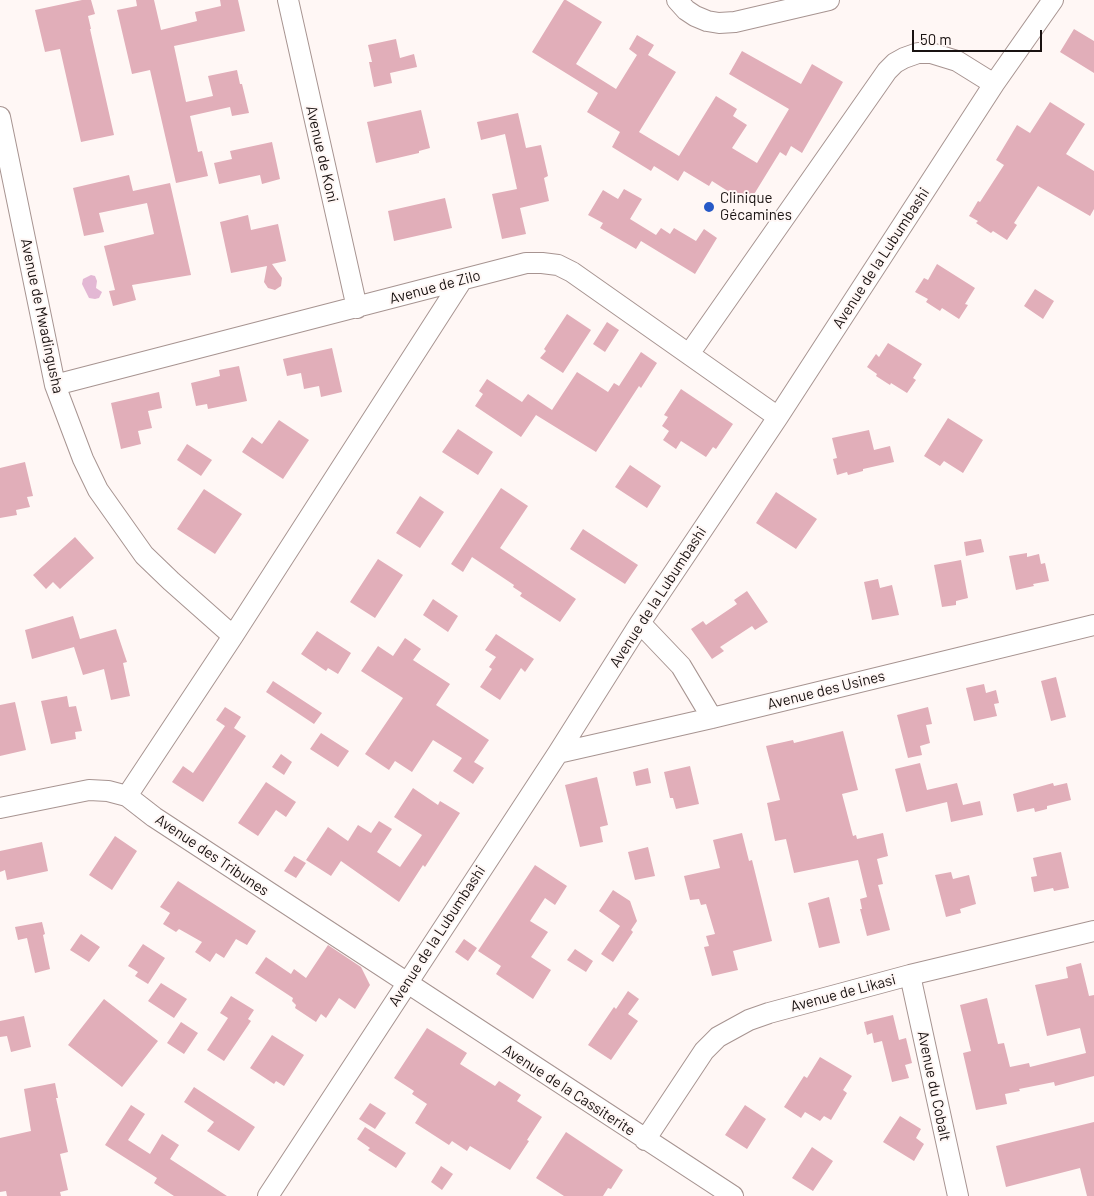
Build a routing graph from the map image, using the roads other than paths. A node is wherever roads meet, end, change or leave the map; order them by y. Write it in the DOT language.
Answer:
graph roads {
  1 [pos="288,0"];
  2 [pos="678,0"];
  3 [pos="829,0"];
  4 [pos="1053,0"];
  5 [pos="994,84"];
  6 [pos="0,117"];
  7 [pos="462,280"];
  8 [pos="357,308"];
  9 [pos="689,354"];
  10 [pos="55,385"];
  11 [pos="778,417"];
  12 [pos="640,623"];
  13 [pos="1094,625"];
  14 [pos="233,636"];
  15 [pos="712,718"];
  16 [pos="558,752"];
  17 [pos="127,796"];
  18 [pos="0,808"];
  19 [pos="1094,931"];
  20 [pos="910,975"];
  21 [pos="406,983"];
  22 [pos="645,1140"];
  23 [pos="268,1196"];
  24 [pos="733,1196"];
  25 [pos="958,1196"];
  1 -- 8 [label="street, Avenue de Koni"];
  2 -- 3 [label="street"];
  4 -- 5 [label="street, Avenue de la Lubumbashi"];
  5 -- 9 [label="street"];
  5 -- 11 [label="street, Avenue de la Lubumbashi"];
  6 -- 10 [label="street, Avenue de Mwadingusha"];
  7 -- 8 [label="street, Avenue de Zilo"];
  7 -- 9 [label="street, Avenue de Zilo"];
  7 -- 14 [label="street"];
  8 -- 10 [label="street, Avenue de Zilo"];
  9 -- 11 [label="street, Avenue de Zilo"];
  10 -- 14 [label="street, Avenue de Mwadingusha"];
  11 -- 12 [label="street, Avenue de la Lubumbashi"];
  12 -- 15 [label="street"];
  12 -- 16 [label="street, Avenue de la Lubumbashi"];
  13 -- 15 [label="street, Avenue des Usines"];
  14 -- 17 [label="street"];
  15 -- 16 [label="street, Avenue des Usines"];
  16 -- 21 [label="street, Avenue de la Lubumbashi"];
  17 -- 18 [label="street, Avenue des Tribunes"];
  17 -- 21 [label="street, Avenue des Tribunes"];
  19 -- 20 [label="street, Avenue de Likasi"];
  20 -- 22 [label="street, Avenue de Likasi"];
  20 -- 25 [label="street, Avenue du Cobalt"];
  21 -- 22 [label="street, Avenue de la Cassiterite"];
  21 -- 23 [label="street, Avenue de la Lubumbashi"];
  22 -- 24 [label="street, Avenue de la Cassiterite"];
}
